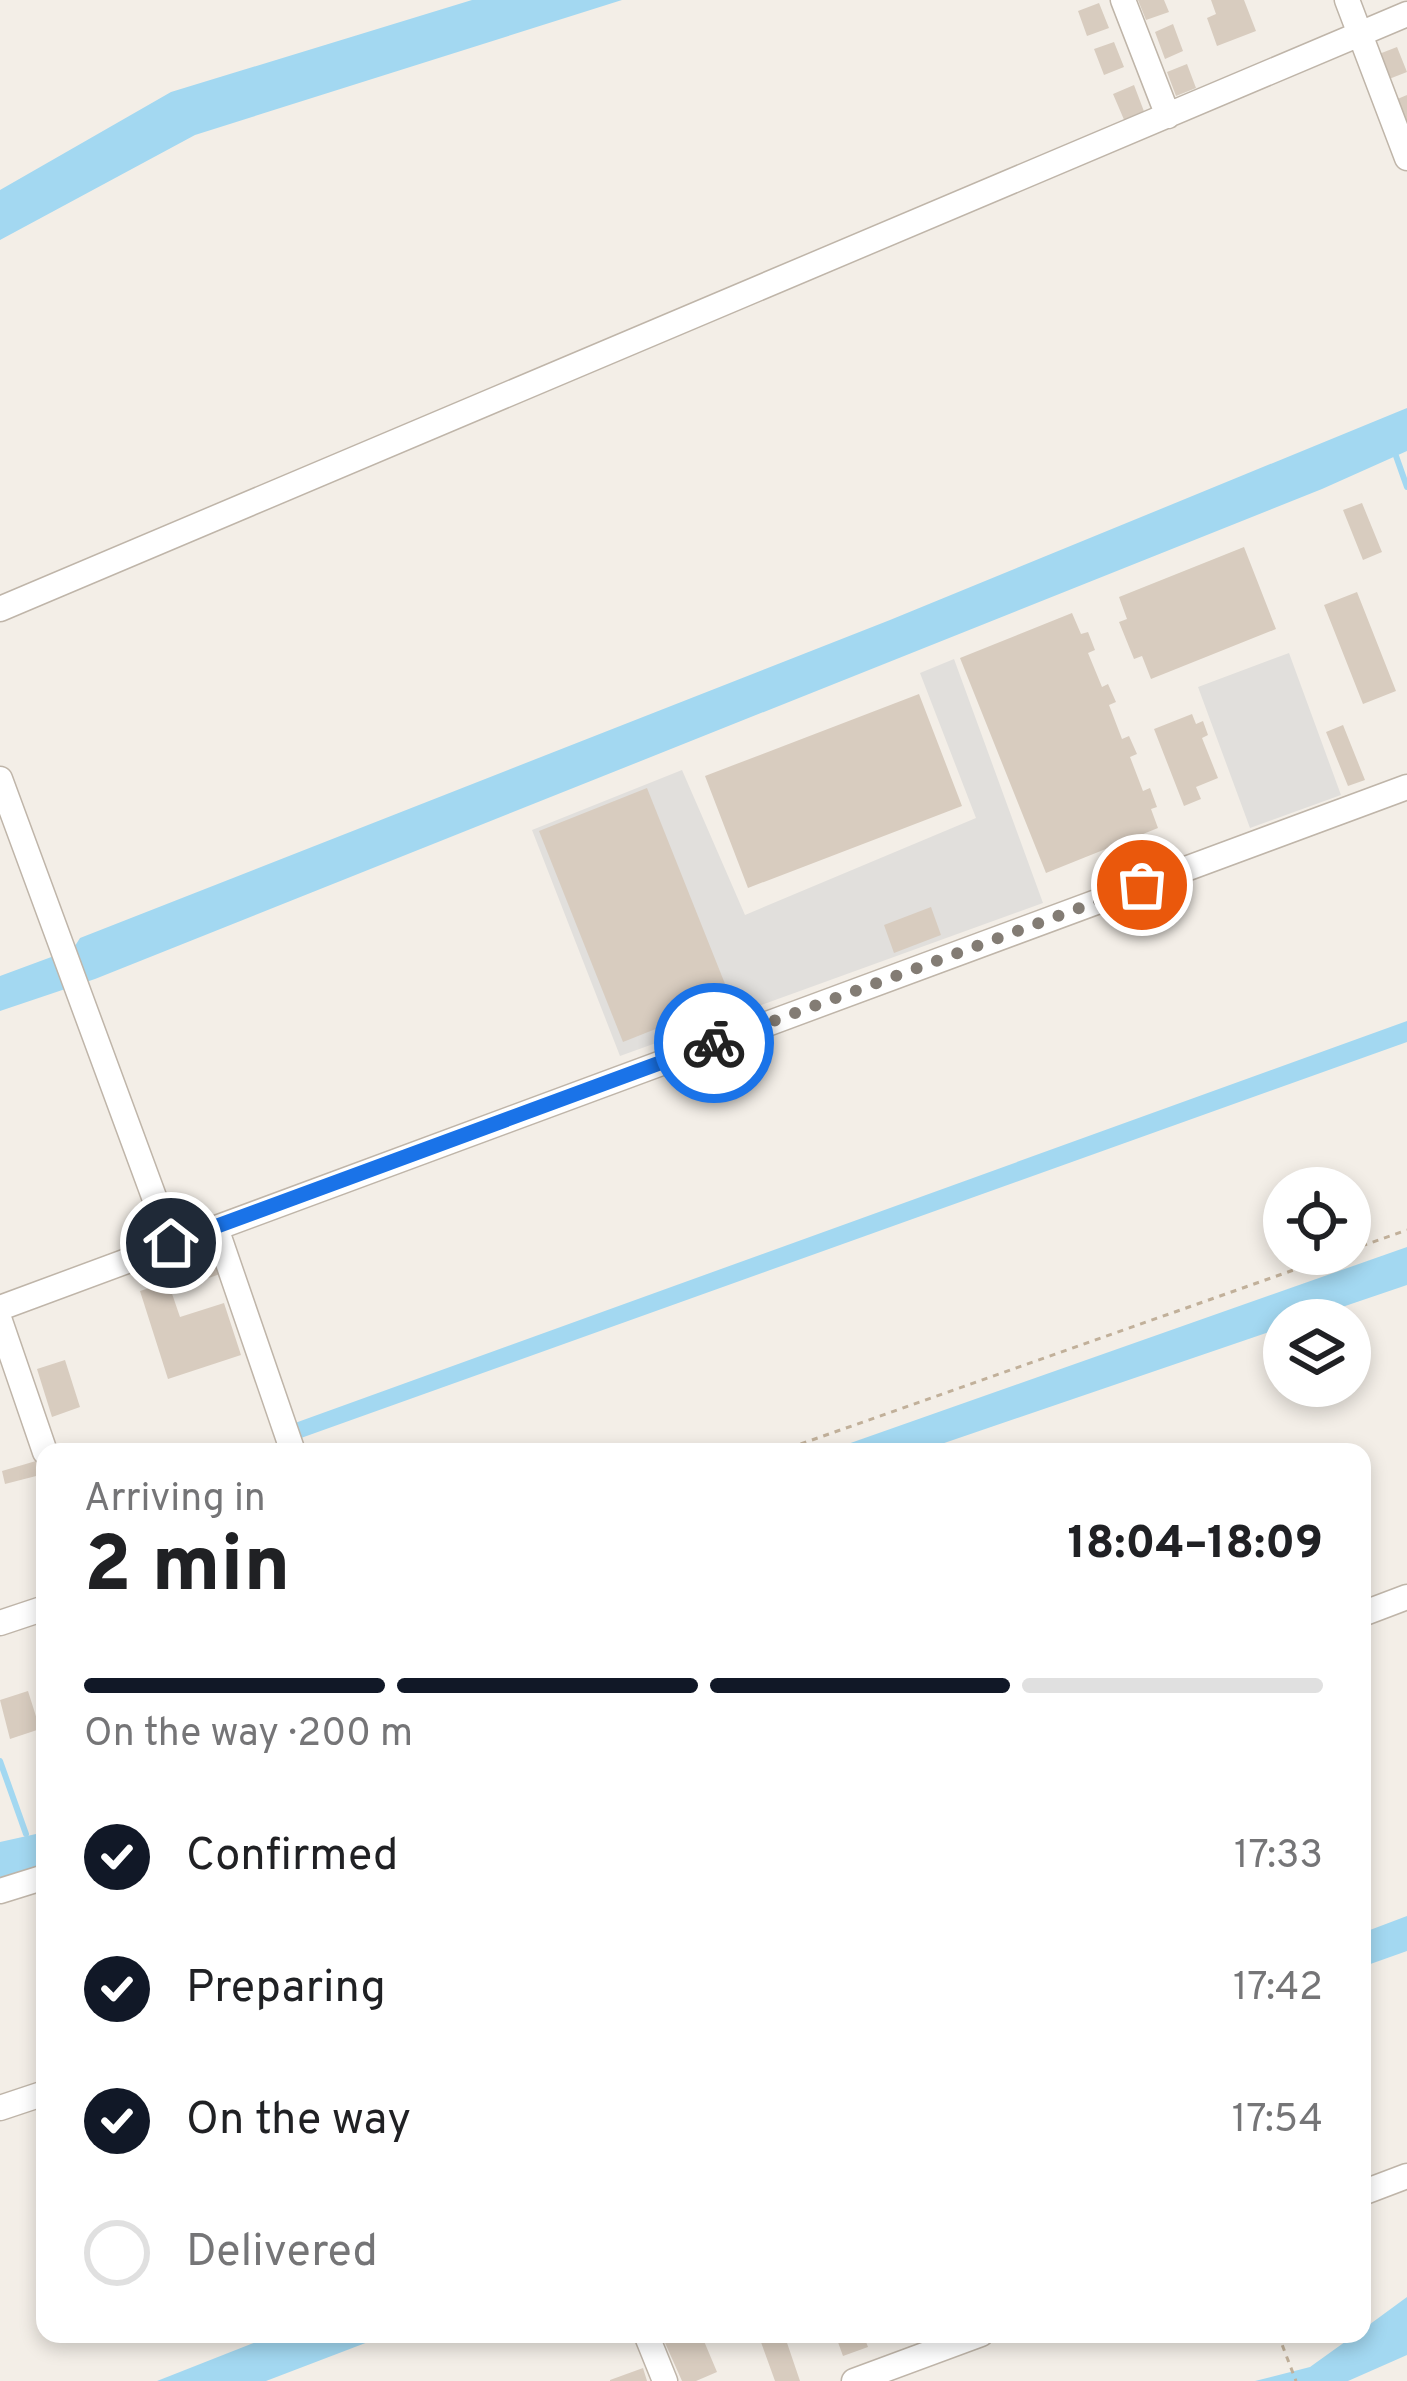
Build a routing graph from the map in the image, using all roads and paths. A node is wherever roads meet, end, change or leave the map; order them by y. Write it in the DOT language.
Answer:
graph roads {
  1 [pos="1123,0"];
  2 [pos="1347,0"];
  3 [pos="1407,14"];
  4 [pos="1357,35"];
  5 [pos="1168,116"];
  6 [pos="1407,158"];
  7 [pos="0,610"];
  8 [pos="0,779"];
  9 [pos="1407,787"];
  10 [pos="216,1228"];
  11 [pos="1407,1230"];
  12 [pos="171,1243"];
  13 [pos="1371,1243"];
  14 [pos="1280,1275"];
  15 [pos="0,1308"];
  16 [pos="0,1321"];
  17 [pos="42,1443"];
  18 [pos="290,1443"];
  19 [pos="804,1443"];
  20 [pos="1407,1597"];
  21 [pos="36,1610"];
  22 [pos="1371,1611"];
  23 [pos="0,1623"];
  24 [pos="36,1880"];
  25 [pos="0,1891"];
  26 [pos="36,2096"];
  27 [pos="0,2108"];
  28 [pos="1407,2176"];
  29 [pos="1371,2190"];
  30 [pos="650,2343"];
  31 [pos="957,2343"];
  32 [pos="1281,2343"];
  33 [pos="665,2381"];
  34 [pos="854,2381"];
  35 [pos="1296,2381"];
  1 -- 5 [label="street"];
  2 -- 4 [label="street"];
  3 -- 4 [label="street"];
  4 -- 5 [label="street"];
  4 -- 6 [label="street"];
  5 -- 7 [label="street"];
  8 -- 12 [label="street"];
  9 -- 10 [label="street"];
  10 -- 12 [label="street"];
  10 -- 18 [label="street"];
  11 -- 13 [label="path"];
  12 -- 15 [label="street"];
  14 -- 19 [label="path"];
  16 -- 17 [label="street"];
  20 -- 22 [label="street"];
  21 -- 23 [label="street"];
  24 -- 25 [label="street"];
  26 -- 27 [label="street"];
  28 -- 29 [label="street"];
  30 -- 33 [label="street"];
  31 -- 34 [label="street"];
  32 -- 35 [label="path"];
}
